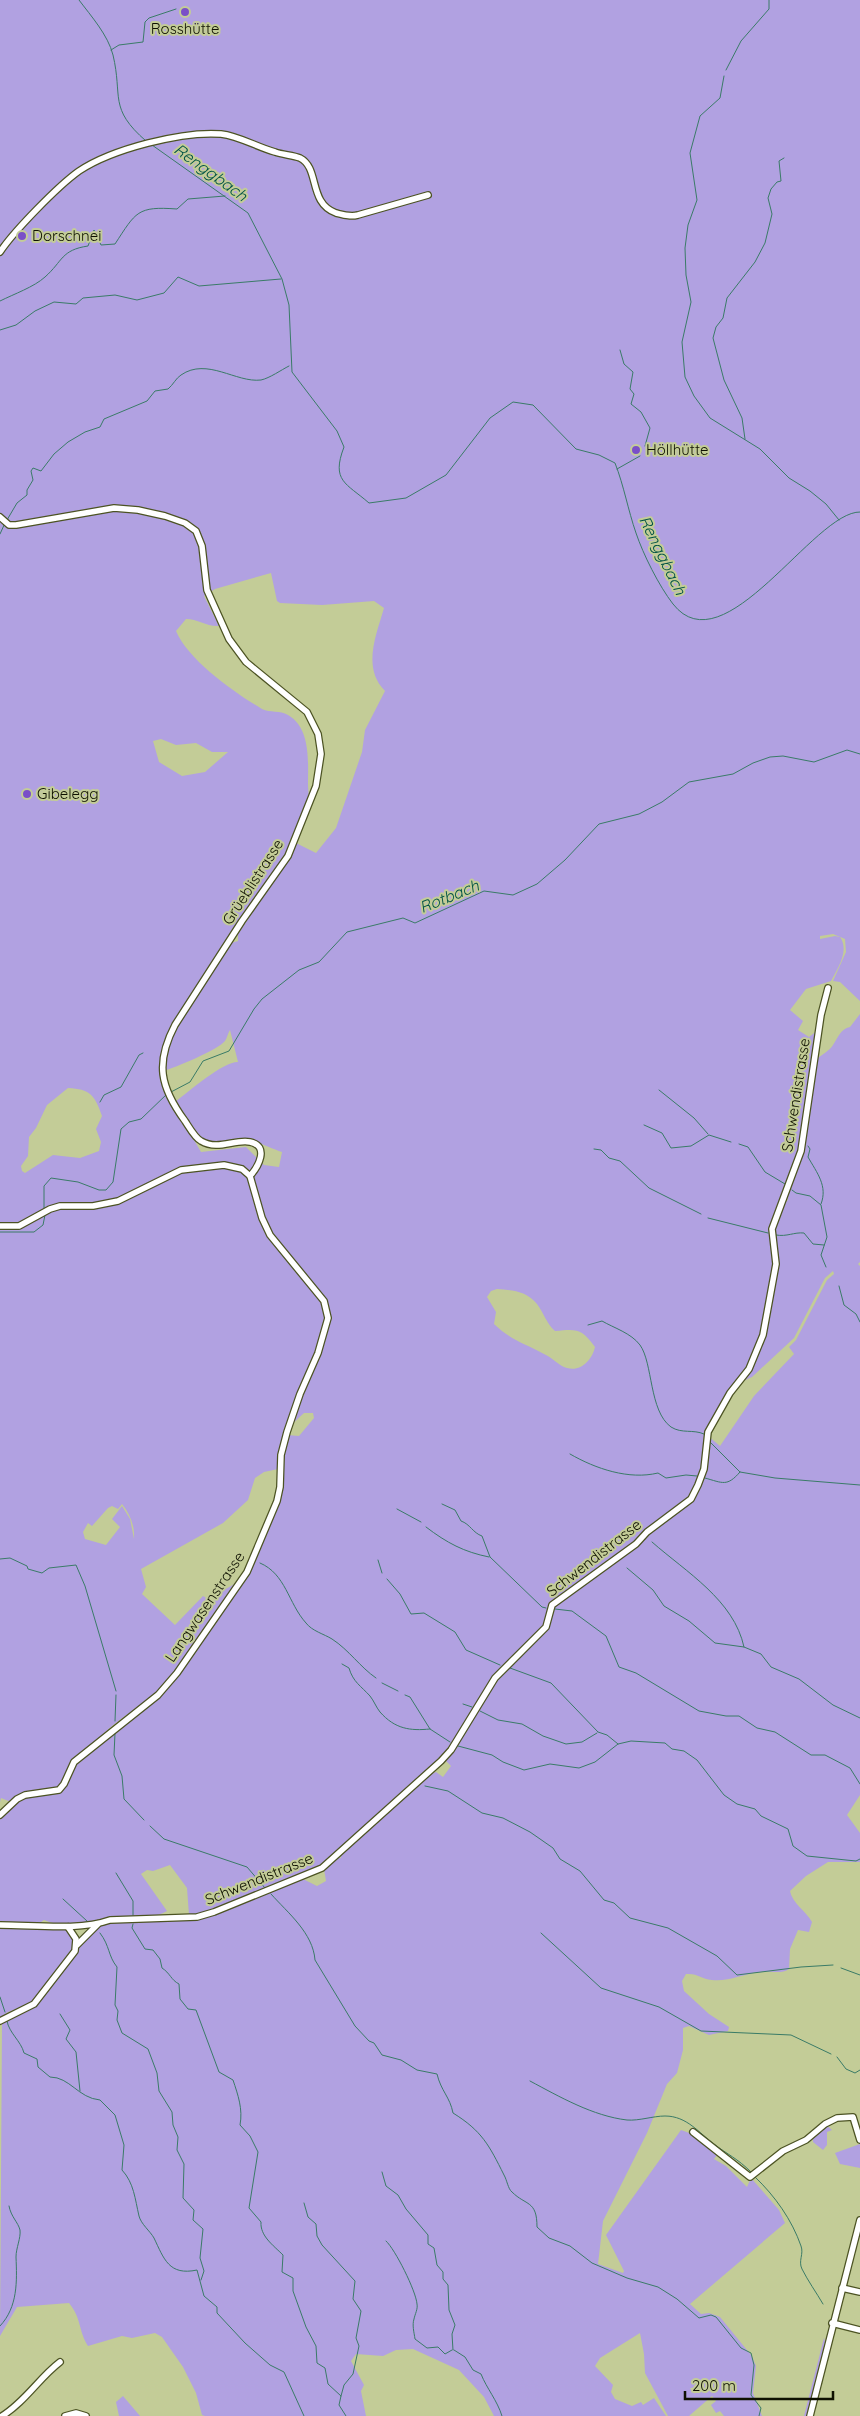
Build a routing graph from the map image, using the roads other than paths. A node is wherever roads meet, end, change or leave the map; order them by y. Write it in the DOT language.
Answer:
graph roads {
  1 [pos="428,195"];
  2 [pos="0,252"];
  3 [pos="2,519"];
  4 [pos="828,988"];
  5 [pos="250,1176"];
  6 [pos="0,1226"];
  7 [pos="0,1815"];
  8 [pos="98,1924"];
  9 [pos="0,1925"];
  10 [pos="68,1927"];
  11 [pos="77,1945"];
  12 [pos="0,2021"];
  13 [pos="693,2132"];
  14 [pos="860,2140"];
  15 [pos="860,2220"];
  16 [pos="842,2288"];
  17 [pos="860,2292"];
  18 [pos="832,2323"];
  19 [pos="860,2330"];
  20 [pos="60,2362"];
  21 [pos="2,2416"];
  22 [pos="65,2416"];
  23 [pos="86,2416"];
  24 [pos="810,2416"];
  1 -- 2 [label="street"];
  3 -- 5 [label="street, Grüeblistrasse"];
  4 -- 8 [label="street, Schwendistrasse"];
  5 -- 6 [label="street"];
  5 -- 7 [label="street, Langwasenstrasse"];
  8 -- 10 [label="street, Schwendistrasse"];
  8 -- 11 [label="street"];
  9 -- 10 [label="street"];
  10 -- 11 [label="street"];
  11 -- 12 [label="street"];
  13 -- 14 [label="street"];
  15 -- 16 [label="street"];
  16 -- 17 [label="street"];
  16 -- 18 [label="street"];
  18 -- 19 [label="street"];
  18 -- 24 [label="street"];
  20 -- 21 [label="street"];
  22 -- 23 [label="street"];
}
